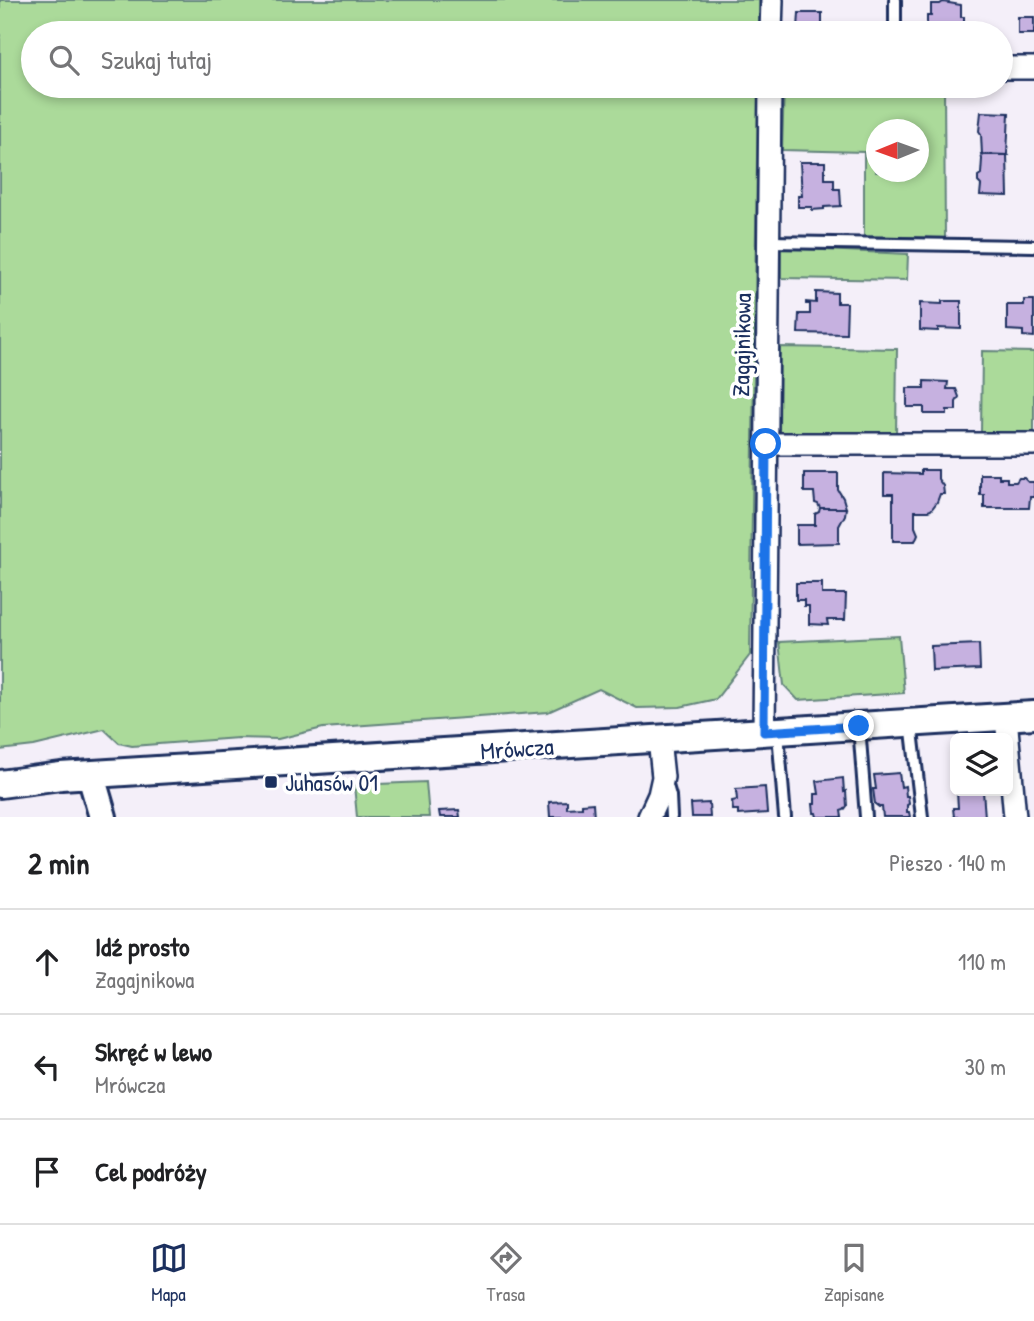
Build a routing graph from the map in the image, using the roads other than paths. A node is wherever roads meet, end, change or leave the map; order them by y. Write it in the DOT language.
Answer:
graph roads {
  1 [pos="772,0"];
  2 [pos="895,0"];
  3 [pos="771,21"];
  4 [pos="895,21"];
  5 [pos="1013,68"];
  6 [pos="1034,68"];
  7 [pos="771,98"];
  8 [pos="769,242"];
  9 [pos="1034,246"];
  10 [pos="766,444"];
  11 [pos="1034,444"];
  12 [pos="1034,715"];
  13 [pos="1006,716"];
  14 [pos="911,722"];
  15 [pos="859,726"];
  16 [pos="771,731"];
  17 [pos="659,739"];
  18 [pos="94,774"];
  19 [pos="663,777"];
  20 [pos="0,784"];
  21 [pos="103,817"];
  22 [pos="649,817"];
  23 [pos="671,817"];
  24 [pos="785,817"];
  25 [pos="866,817"];
  26 [pos="922,817"];
  27 [pos="1015,817"];
  1 -- 3 [label="street"];
  2 -- 4 [label="lane"];
  5 -- 6 [label="street"];
  7 -- 8 [label="street, Zagajnikowa"];
  8 -- 9 [label="lane"];
  8 -- 10 [label="street, Zagajnikowa"];
  10 -- 11 [label="street"];
  10 -- 16 [label="street, Zagajnikowa"];
  12 -- 13 [label="street, Mrówcza"];
  13 -- 14 [label="street, Mrówcza"];
  13 -- 27 [label="street"];
  14 -- 15 [label="street, Mrówcza"];
  14 -- 26 [label="lane"];
  15 -- 16 [label="street, Mrówcza"];
  15 -- 25 [label="lane"];
  16 -- 17 [label="street, Mrówcza"];
  16 -- 24 [label="lane"];
  17 -- 18 [label="street, Mrówcza"];
  17 -- 19 [label="street"];
  18 -- 20 [label="street, Mrówcza"];
  18 -- 21 [label="street"];
  19 -- 22 [label="street"];
  19 -- 23 [label="lane"];
}
